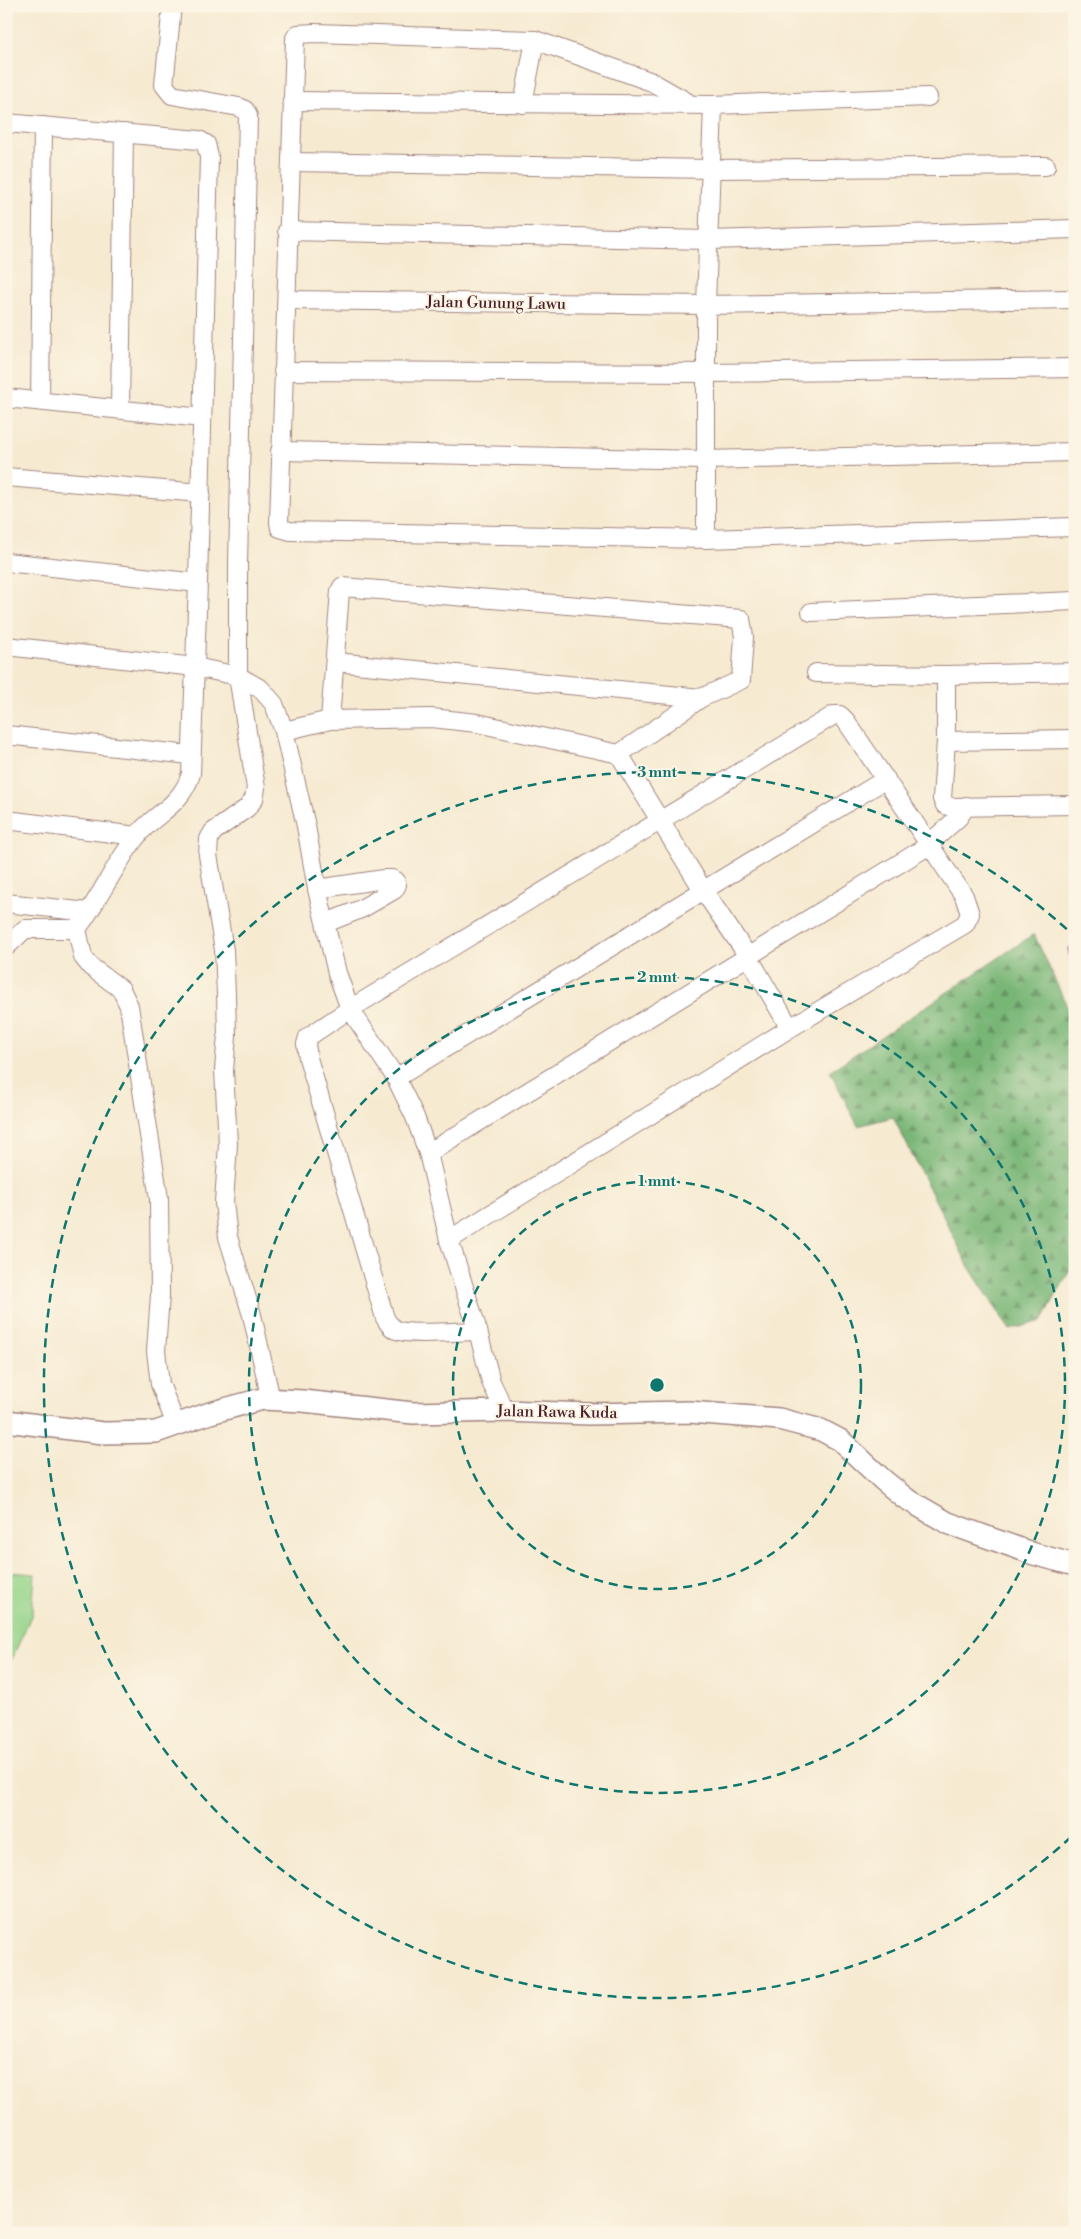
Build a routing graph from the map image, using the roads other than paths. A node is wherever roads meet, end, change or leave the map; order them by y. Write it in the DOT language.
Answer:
graph roads {
  1 [pos="172,6"];
  2 [pos="535,40"];
  3 [pos="928,97"];
  4 [pos="292,101"];
  5 [pos="523,104"];
  6 [pos="690,104"];
  7 [pos="713,105"];
  8 [pos="6,123"];
  9 [pos="43,126"];
  10 [pos="124,133"];
  11 [pos="292,162"];
  12 [pos="1046,166"];
  13 [pos="712,169"];
  14 [pos="1075,229"];
  15 [pos="287,231"];
  16 [pos="709,240"];
  17 [pos="287,300"];
  18 [pos="1075,300"];
  19 [pos="706,305"];
  20 [pos="1075,368"];
  21 [pos="283,371"];
  22 [pos="707,373"];
  23 [pos="6,398"];
  24 [pos="40,401"];
  25 [pos="120,409"];
  26 [pos="202,418"];
  27 [pos="280,451"];
  28 [pos="1075,452"];
  29 [pos="705,460"];
  30 [pos="6,477"];
  31 [pos="201,493"];
  32 [pos="1075,526"];
  33 [pos="706,539"];
  34 [pos="6,562"];
  35 [pos="198,583"];
  36 [pos="1075,601"];
  37 [pos="812,612"];
  38 [pos="6,646"];
  39 [pos="336,662"];
  40 [pos="195,667"];
  41 [pos="1075,672"];
  42 [pos="816,673"];
  43 [pos="238,676"];
  44 [pos="946,676"];
  45 [pos="701,698"];
  46 [pos="330,720"];
  47 [pos="284,732"];
  48 [pos="6,735"];
  49 [pos="1075,740"];
  50 [pos="946,741"];
  51 [pos="619,754"];
  52 [pos="190,755"];
  53 [pos="886,779"];
  54 [pos="1075,805"];
  55 [pos="966,806"];
  56 [pos="6,820"];
  57 [pos="662,820"];
  58 [pos="137,836"];
  59 [pos="930,844"];
  60 [pos="317,889"];
  61 [pos="703,890"];
  62 [pos="6,903"];
  63 [pos="88,912"];
  64 [pos="326,923"];
  65 [pos="77,928"];
  66 [pos="6,947"];
  67 [pos="748,956"];
  68 [pos="350,1009"];
  69 [pos="790,1028"];
  70 [pos="396,1078"];
  71 [pos="428,1153"];
  72 [pos="449,1240"];
  73 [pos="478,1331"];
  74 [pos="271,1400"];
  75 [pos="505,1411"];
  76 [pos="6,1421"];
  77 [pos="176,1425"];
  78 [pos="1075,1565"];
  1 -- 43 [label="street"];
  2 -- 4 [label="street"];
  2 -- 5 [label="street"];
  2 -- 6 [label="street"];
  3 -- 7 [label="street"];
  4 -- 5 [label="street"];
  4 -- 11 [label="street"];
  5 -- 6 [label="street"];
  6 -- 7 [label="street"];
  7 -- 13 [label="street"];
  8 -- 9 [label="street"];
  9 -- 10 [label="street"];
  9 -- 24 [label="street"];
  10 -- 25 [label="street"];
  10 -- 26 [label="street"];
  11 -- 13 [label="street"];
  11 -- 15 [label="street"];
  12 -- 13 [label="street"];
  13 -- 16 [label="street"];
  14 -- 16 [label="street"];
  15 -- 16 [label="street"];
  15 -- 17 [label="street"];
  16 -- 19 [label="street"];
  17 -- 19 [label="street, Jalan Gunung Lawu"];
  17 -- 21 [label="street"];
  18 -- 19 [label="street, Jalan Gunung Lawu"];
  19 -- 22 [label="street"];
  20 -- 22 [label="street"];
  21 -- 22 [label="street"];
  21 -- 27 [label="street"];
  22 -- 29 [label="street"];
  23 -- 24 [label="street"];
  24 -- 25 [label="street"];
  25 -- 26 [label="street"];
  26 -- 31 [label="street"];
  27 -- 29 [label="street"];
  27 -- 33 [label="street"];
  28 -- 29 [label="street"];
  29 -- 33 [label="street"];
  30 -- 31 [label="street"];
  31 -- 35 [label="street"];
  32 -- 33 [label="street"];
  34 -- 35 [label="street"];
  35 -- 40 [label="street"];
  36 -- 37 [label="street"];
  38 -- 40 [label="street"];
  39 -- 45 [label="street"];
  39 -- 45 [label="street"];
  39 -- 46 [label="street"];
  40 -- 43 [label="street"];
  40 -- 52 [label="street"];
  41 -- 44 [label="street"];
  42 -- 44 [label="street"];
  43 -- 47 [label="street"];
  43 -- 74 [label="street"];
  44 -- 50 [label="street"];
  45 -- 51 [label="street"];
  46 -- 47 [label="street"];
  46 -- 51 [label="street"];
  47 -- 60 [label="street"];
  48 -- 52 [label="street"];
  49 -- 50 [label="street"];
  50 -- 55 [label="street"];
  51 -- 57 [label="street"];
  52 -- 58 [label="street"];
  53 -- 57 [label="street"];
  53 -- 59 [label="street"];
  53 -- 61 [label="street"];
  54 -- 55 [label="street"];
  55 -- 59 [label="street"];
  56 -- 58 [label="street"];
  57 -- 61 [label="street"];
  57 -- 68 [label="street"];
  58 -- 63 [label="street"];
  59 -- 67 [label="street"];
  59 -- 69 [label="street"];
  60 -- 64 [label="street"];
  60 -- 64 [label="street"];
  61 -- 67 [label="street"];
  61 -- 70 [label="street"];
  62 -- 63 [label="street"];
  63 -- 65 [label="street"];
  64 -- 68 [label="street"];
  65 -- 66 [label="street"];
  65 -- 77 [label="street"];
  67 -- 69 [label="street"];
  67 -- 71 [label="street"];
  68 -- 70 [label="street"];
  68 -- 73 [label="street"];
  69 -- 72 [label="street"];
  70 -- 71 [label="street"];
  71 -- 72 [label="street"];
  72 -- 73 [label="street"];
  73 -- 75 [label="street"];
  74 -- 75 [label="street, Jalan Rawa Kuda"];
  74 -- 77 [label="street, Jalan Rawa Kuda"];
  75 -- 78 [label="street, Jalan Rawa Kuda"];
  76 -- 77 [label="street, Jalan Rawa Kuda"];
}
